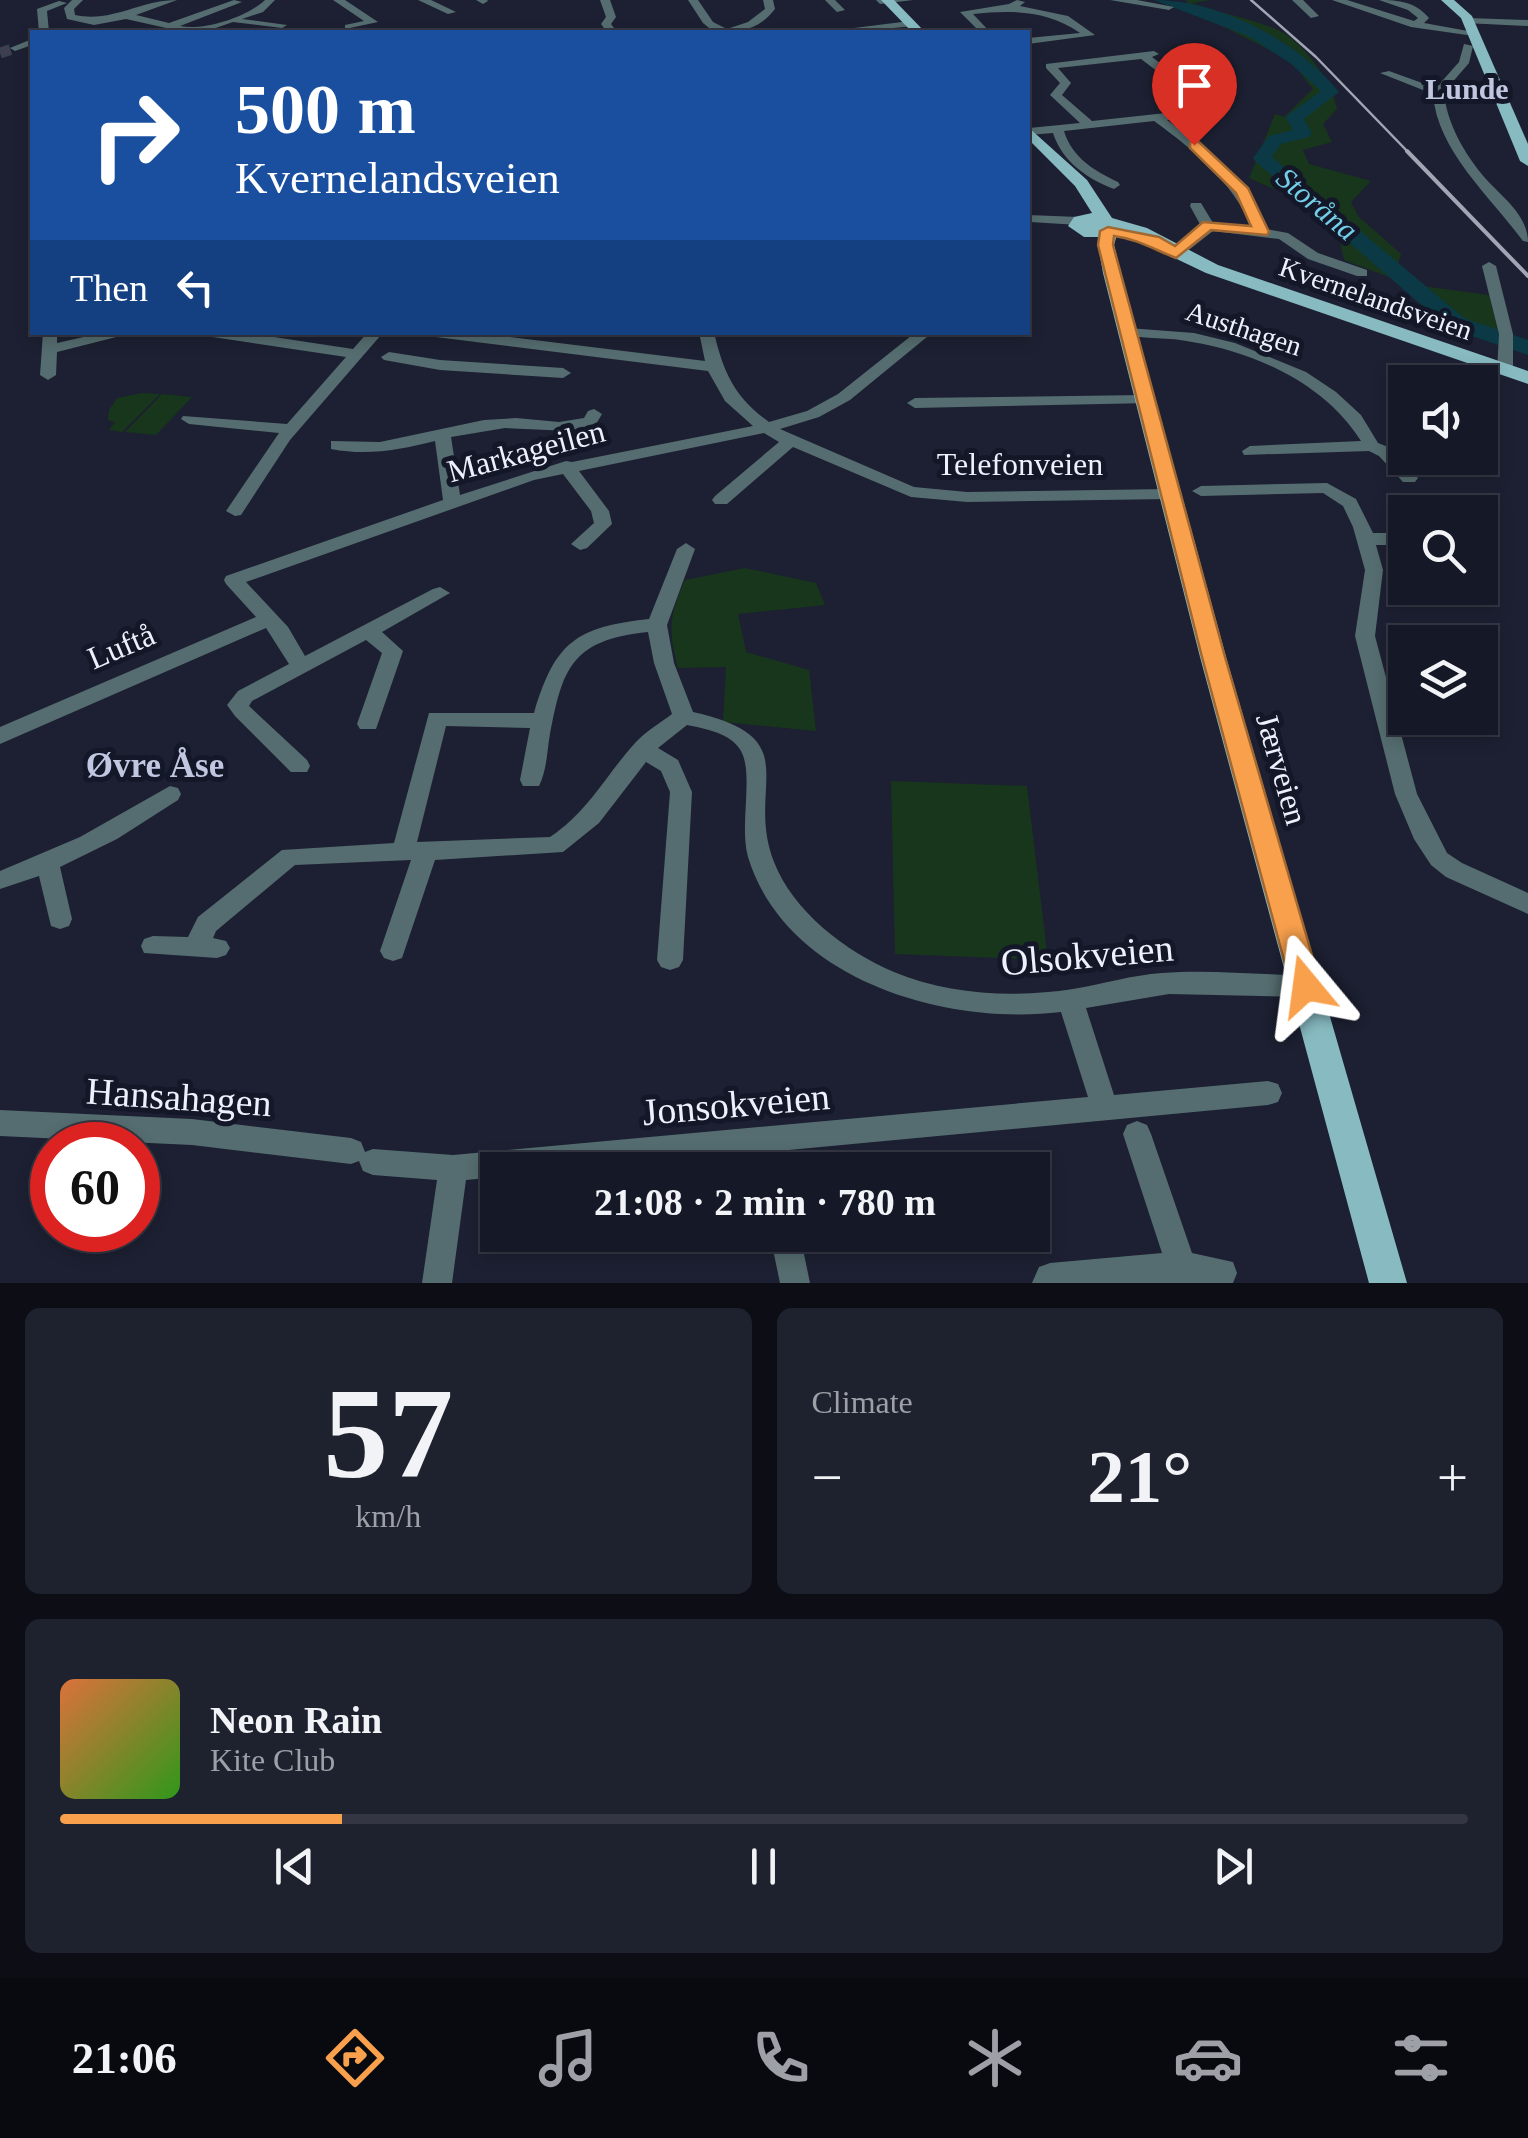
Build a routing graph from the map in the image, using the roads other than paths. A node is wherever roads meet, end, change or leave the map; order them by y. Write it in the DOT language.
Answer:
graph roads {
  1 [pos="78,0"];
  2 [pos="172,0"];
  3 [pos="270,0"];
  4 [pos="338,0"];
  5 [pos="605,0"];
  6 [pos="693,0"];
  7 [pos="768,0"];
  8 [pos="830,0"];
  9 [pos="908,0"];
  10 [pos="1115,0"];
  11 [pos="1297,0"];
  12 [pos="1337,0"];
  13 [pos="1384,0"];
  14 [pos="1446,0"];
  15 [pos="884,1"];
  16 [pos="65,2"];
  17 [pos="237,2"];
  18 [pos="1015,4"];
  19 [pos="423,6"];
  20 [pos="1169,7"];
  21 [pos="446,9"];
  22 [pos="840,10"];
  23 [pos="126,16"];
  24 [pos="1314,16"];
  25 [pos="231,20"];
  26 [pos="385,20"];
  27 [pos="372,22"];
  28 [pos="822,23"];
  29 [pos="282,24"];
  30 [pos="1526,24"];
  31 [pos="55,25"];
  32 [pos="1415,25"];
  33 [pos="169,26"];
  34 [pos="349,27"];
  35 [pos="915,28"];
  36 [pos="44,30"];
  37 [pos="156,30"];
  38 [pos="187,30"];
  39 [pos="202,30"];
  40 [pos="610,30"];
  41 [pos="720,30"];
  42 [pos="727,30"];
  43 [pos="832,30"];
  44 [pos="875,30"];
  45 [pos="983,30"];
  46 [pos="1470,34"];
  47 [pos="1030,41"];
  48 [pos="30,43"];
  49 [pos="15,48"];
  50 [pos="1159,54"];
  51 [pos="1144,56"];
  52 [pos="1385,73"];
  53 [pos="1438,92"];
  54 [pos="1158,119"];
  55 [pos="1090,126"];
  56 [pos="1058,130"];
  57 [pos="1030,134"];
  58 [pos="1030,136"];
  59 [pos="1030,136"];
  60 [pos="1528,162"];
  61 [pos="1111,180"];
  62 [pos="1500,200"];
  63 [pos="1196,206"];
  64 [pos="1528,214"];
  65 [pos="1030,222"];
  66 [pos="1081,225"];
  67 [pos="1107,226"];
  68 [pos="1208,226"];
  69 [pos="1261,232"];
  70 [pos="1528,238"];
  71 [pos="1176,253"];
  72 [pos="1489,266"];
  73 [pos="1112,273"];
  74 [pos="1334,283"];
  75 [pos="1128,332"];
  76 [pos="103,335"];
  77 [pos="226,335"];
  78 [pos="374,335"];
  79 [pos="449,335"];
  80 [pos="707,335"];
  81 [pos="922,335"];
  82 [pos="50,341"];
  83 [pos="506,343"];
  84 [pos="355,354"];
  85 [pos="390,357"];
  86 [pos="714,367"];
  87 [pos="488,368"];
  88 [pos="1505,370"];
  89 [pos="562,373"];
  90 [pos="48,374"];
  91 [pos="1528,379"];
  92 [pos="1146,400"];
  93 [pos="915,402"];
  94 [pos="594,414"];
  95 [pos="189,419"];
  96 [pos="765,428"];
  97 [pos="291,429"];
  98 [pos="442,435"];
  99 [pos="791,441"];
  100 [pos="337,445"];
  101 [pos="1372,446"];
  102 [pos="1250,451"];
  103 [pos="566,466"];
  104 [pos="1410,478"];
  105 [pos="1201,491"];
  106 [pos="1170,494"];
  107 [pos="721,500"];
  108 [pos="452,501"];
  109 [pos="235,512"];
  110 [pos="1365,539"];
  111 [pos="1388,539"];
  112 [pos="580,544"];
  113 [pos="686,549"];
  114 [pos="440,593"];
  115 [pos="269,620"];
  116 [pos="656,625"];
  117 [pos="367,631"];
  118 [pos="300,664"];
  119 [pos="151,669"];
  120 [pos="167,685"];
  121 [pos="684,718"];
  122 [pos="542,721"];
  123 [pos="368,724"];
  124 [pos="0,736"];
  125 [pos="642,749"];
  126 [pos="299,766"];
  127 [pos="531,780"];
  128 [pos="170,794"];
  129 [pos="414,853"];
  130 [pos="48,865"];
  131 [pos="0,880"];
  132 [pos="1528,904"];
  133 [pos="60,919"];
  134 [pos="153,946"];
  135 [pos="393,950"];
  136 [pos="670,960"];
  137 [pos="1306,986"];
  138 [pos="1070,1000"];
  139 [pos="1268,1093"];
  140 [pos="1106,1108"];
  141 [pos="0,1123"];
  142 [pos="1137,1134"];
  143 [pos="362,1156"];
  144 [pos="453,1168"];
  145 [pos="789,1252"];
  146 [pos="1181,1266"];
  147 [pos="1222,1274"];
  148 [pos="437,1283"];
  149 [pos="795,1283"];
  150 [pos="1046,1283"];
  151 [pos="1388,1283"];
  1 -- 23 [label="street"];
  2 -- 23 [label="street"];
  3 -- 25 [label="street"];
  4 -- 27 [label="street"];
  5 -- 40 [label="street"];
  6 -- 41 [label="street"];
  7 -- 42 [label="street"];
  8 -- 22 [label="street"];
  9 -- 15 [label="street"];
  10 -- 20 [label="street"];
  11 -- 24 [label="street"];
  12 -- 32 [label="street"];
  13 -- 32 [label="street"];
  14 -- 46 [label="main road"];
  15 -- 35 [label="main road"];
  16 -- 31 [label="street"];
  16 -- 36 [label="street"];
  17 -- 33 [label="street"];
  18 -- 45 [label="street"];
  18 -- 47 [label="street"];
  19 -- 21 [label="street"];
  23 -- 33 [label="street"];
  25 -- 29 [label="street"];
  25 -- 39 [label="street"];
  26 -- 27 [label="street"];
  27 -- 34 [label="street"];
  28 -- 43 [label="street"];
  30 -- 46 [label="street"];
  32 -- 46 [label="street"];
  33 -- 37 [label="street"];
  33 -- 38 [label="street"];
  35 -- 44 [label="street"];
  46 -- 53 [label="street"];
  46 -- 60 [label="main road"];
  48 -- 49 [label="street"];
  50 -- 51 [label="street"];
  51 -- 54 [label="street"];
  51 -- 55 [label="street"];
  52 -- 53 [label="street"];
  53 -- 62 [label="street"];
  54 -- 55 [label="street"];
  54 -- 69 [label="street"];
  55 -- 56 [label="street"];
  56 -- 57 [label="street"];
  56 -- 61 [label="street"];
  58 -- 66 [label="main road, Jærveien"];
  59 -- 67 [label="main road, Jærveien"];
  62 -- 64 [label="street"];
  62 -- 70 [label="street"];
  63 -- 68 [label="street"];
  65 -- 66 [label="street"];
  66 -- 67 [label="main road, Kvernelandsveien"];
  66 -- 73 [label="main road, Jærveien"];
  67 -- 71 [label="main road, Kvernelandsveien"];
  67 -- 73 [label="main road, Jærveien"];
  68 -- 69 [label="street"];
  68 -- 71 [label="street"];
  69 -- 74 [label="street"];
  71 -- 88 [label="main road, Kvernelandsveien"];
  72 -- 88 [label="street"];
  73 -- 75 [label="main road, Jærveien"];
  75 -- 92 [label="main road, Jærveien"];
  75 -- 101 [label="street, Austhagen"];
  76 -- 82 [label="street"];
  77 -- 84 [label="street"];
  78 -- 84 [label="street"];
  79 -- 83 [label="street"];
  80 -- 86 [label="street"];
  81 -- 96 [label="street, Markageilen"];
  82 -- 90 [label="street"];
  83 -- 86 [label="street"];
  83 -- 87 [label="street"];
  84 -- 97 [label="street"];
  85 -- 87 [label="street"];
  86 -- 96 [label="street, Telefonveien"];
  87 -- 89 [label="street"];
  88 -- 91 [label="main road, Kvernelandsveien"];
  92 -- 93 [label="street"];
  92 -- 106 [label="main road, Jærveien"];
  94 -- 98 [label="street"];
  95 -- 97 [label="street"];
  96 -- 99 [label="street, Telefonveien"];
  96 -- 103 [label="street, Markageilen"];
  97 -- 109 [label="street"];
  98 -- 100 [label="street"];
  98 -- 108 [label="street"];
  99 -- 106 [label="street, Telefonveien"];
  99 -- 107 [label="street"];
  101 -- 102 [label="street"];
  101 -- 104 [label="street, Austhagen"];
  103 -- 108 [label="street, Markageilen"];
  103 -- 112 [label="street"];
  105 -- 110 [label="street"];
  106 -- 137 [label="main road, Jærveien"];
  108 -- 115 [label="street, Markageilen"];
  110 -- 111 [label="street"];
  110 -- 132 [label="street"];
  113 -- 116 [label="street"];
  114 -- 117 [label="street"];
  115 -- 118 [label="street, Markageilen"];
  115 -- 119 [label="street, Luftå"];
  116 -- 121 [label="street"];
  116 -- 122 [label="street"];
  117 -- 118 [label="street"];
  117 -- 123 [label="street"];
  118 -- 126 [label="street"];
  119 -- 120 [label="street"];
  119 -- 124 [label="street, Luftå"];
  121 -- 125 [label="street"];
  121 -- 138 [label="street, Olsokveien"];
  122 -- 127 [label="street"];
  122 -- 129 [label="street"];
  125 -- 129 [label="street"];
  125 -- 136 [label="street"];
  128 -- 130 [label="street"];
  129 -- 134 [label="street"];
  129 -- 135 [label="street"];
  130 -- 131 [label="street"];
  130 -- 133 [label="street"];
  137 -- 138 [label="street, Olsokveien"];
  137 -- 151 [label="main road, Jærveien"];
  138 -- 140 [label="street"];
  139 -- 140 [label="street, Jonsokveien"];
  140 -- 144 [label="street, Jonsokveien"];
  141 -- 143 [label="street, Hansahagen"];
  142 -- 146 [label="street"];
  143 -- 144 [label="street, Jonsokveien"];
  144 -- 148 [label="street"];
  145 -- 149 [label="street"];
  146 -- 147 [label="street"];
  146 -- 150 [label="street"];
}
